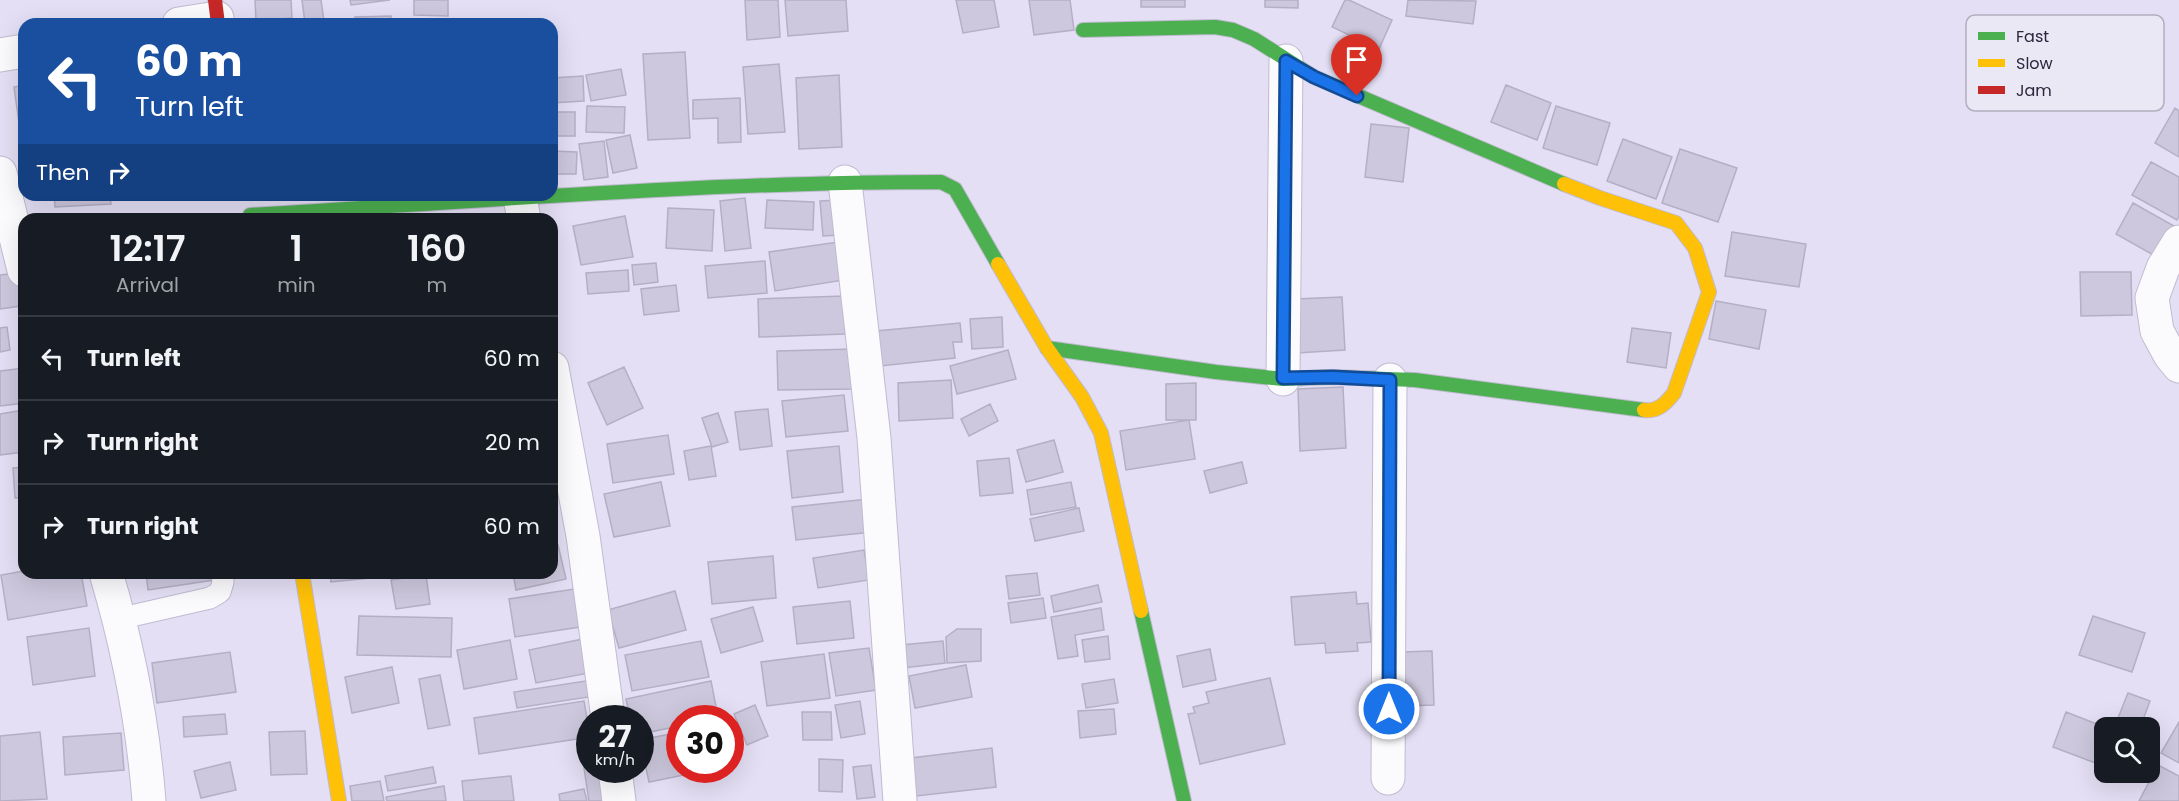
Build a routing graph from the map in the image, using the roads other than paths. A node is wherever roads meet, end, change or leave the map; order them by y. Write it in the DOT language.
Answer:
graph roads {
  1 [pos="216,14"];
  2 [pos="201,18"];
  3 [pos="1083,30"];
  4 [pos="18,52"];
  5 [pos="0,55"];
  6 [pos="1286,61"];
  7 [pos="0,173"];
  8 [pos="845,182"];
  9 [pos="522,209"];
  10 [pos="250,213"];
  11 [pos="2179,242"];
  12 [pos="18,246"];
  13 [pos="1047,348"];
  14 [pos="2179,366"];
  15 [pos="1283,378"];
  16 [pos="1390,380"];
  17 [pos="558,400"];
  18 [pos="108,579"];
  19 [pos="223,579"];
  20 [pos="303,579"];
  21 [pos="118,619"];
  22 [pos="606,705"];
  23 [pos="1388,778"];
  24 [pos="617,783"];
  25 [pos="149,801"];
  26 [pos="339,801"];
  27 [pos="619,801"];
  28 [pos="900,801"];
  29 [pos="1184,801"];
  1 -- 2 [label="street"];
  3 -- 6 [label="street"];
  4 -- 5 [label="street"];
  6 -- 15 [label="street"];
  6 -- 16 [label="street"];
  7 -- 12 [label="street"];
  8 -- 9 [label="street"];
  8 -- 13 [label="street"];
  8 -- 28 [label="street"];
  9 -- 10 [label="street"];
  11 -- 14 [label="street"];
  13 -- 15 [label="street"];
  13 -- 29 [label="street"];
  15 -- 16 [label="street"];
  16 -- 23 [label="street"];
  17 -- 22 [label="street"];
  18 -- 21 [label="street"];
  19 -- 21 [label="lane"];
  20 -- 26 [label="street"];
  21 -- 25 [label="street"];
  24 -- 27 [label="street"];
}
